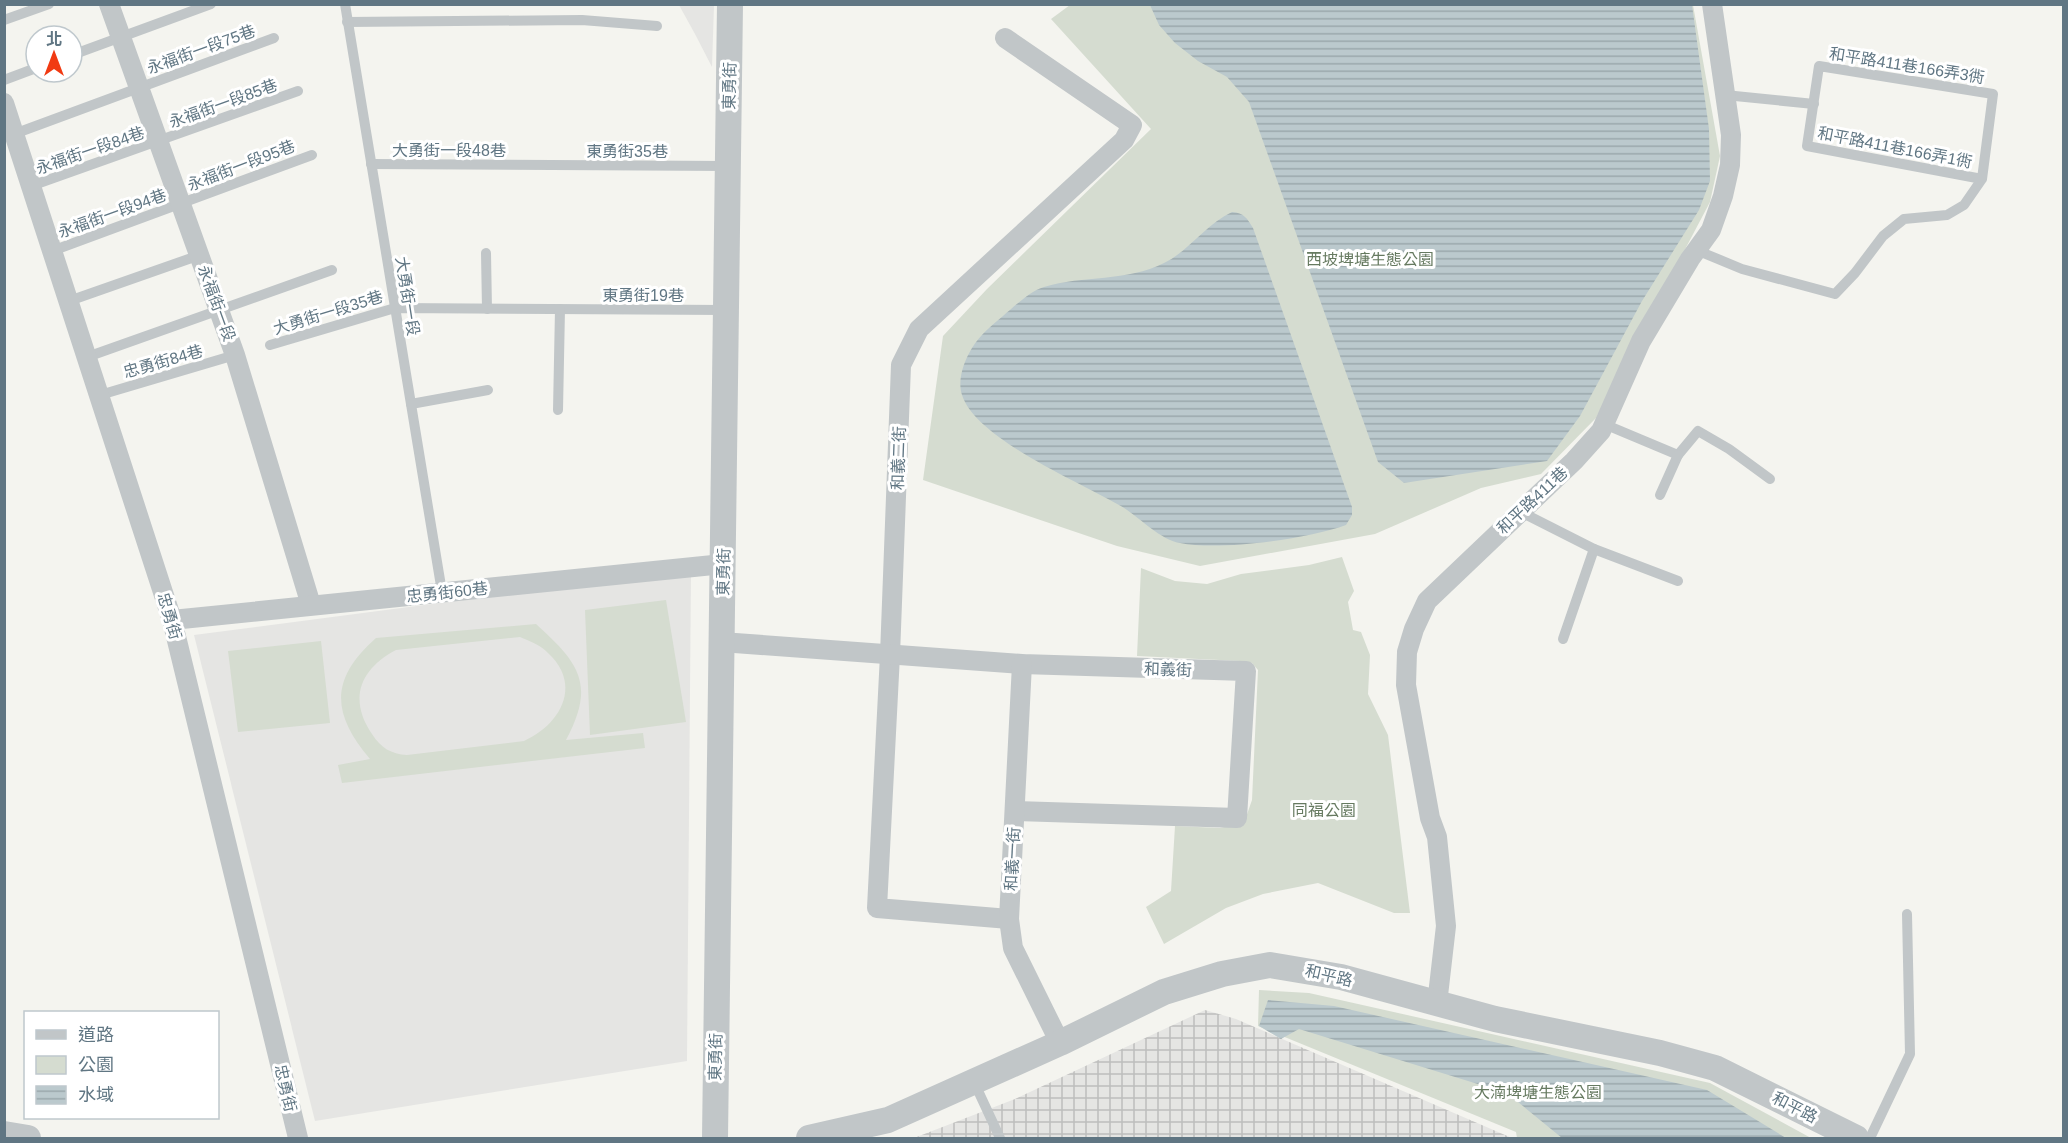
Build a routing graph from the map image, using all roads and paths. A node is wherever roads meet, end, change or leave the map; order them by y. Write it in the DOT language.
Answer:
graph roads {
  1 [pos="49,4"];
  2 [pos="109,4"];
  3 [pos="211,4"];
  4 [pos="345,4"];
  5 [pos="730,4"];
  6 [pos="1712,4"];
  7 [pos="4,20"];
  8 [pos="347,22"];
  9 [pos="657,26"];
  10 [pos="121,36"];
  11 [pos="274,38"];
  12 [pos="1005,38"];
  13 [pos="84,50"];
  14 [pos="24,72"];
  15 [pos="4,80"];
  16 [pos="139,87"];
  17 [pos="298,91"];
  18 [pos="1725,95"];
  19 [pos="4,104"];
  20 [pos="1814,104"];
  21 [pos="14,134"];
  22 [pos="159,142"];
  23 [pos="312,155"];
  24 [pos="371,164"];
  25 [pos="526,165"];
  26 [pos="728,166"];
  27 [pos="1982,179"];
  28 [pos="31,186"];
  29 [pos="181,204"];
  30 [pos="1696,250"];
  31 [pos="52,251"];
  32 [pos="486,253"];
  33 [pos="200,255"];
  34 [pos="332,270"];
  35 [pos="69,301"];
  36 [pos="395,308"];
  37 [pos="487,309"];
  38 [pos="560,309"];
  39 [pos="219,310"];
  40 [pos="727,310"];
  41 [pos="270,345"];
  42 [pos="236,355"];
  43 [pos="87,357"];
  44 [pos="488,390"];
  45 [pos="100,395"];
  46 [pos="411,405"];
  47 [pos="558,410"];
  48 [pos="1604,424"];
  49 [pos="1678,455"];
  50 [pos="1770,479"];
  51 [pos="1660,495"];
  52 [pos="1521,512"];
  53 [pos="1594,549"];
  54 [pos="723,564"];
  55 [pos="1678,581"];
  56 [pos="442,592"];
  57 [pos="311,605"];
  58 [pos="172,620"];
  59 [pos="1563,639"];
  60 [pos="722,642"];
  61 [pos="891,655"];
  62 [pos="1022,664"];
  63 [pos="1015,811"];
  64 [pos="1907,914"];
  65 [pos="1009,920"];
  66 [pos="1437,1004"];
  67 [pos="1060,1043"];
  68 [pos="974,1082"];
  69 [pos="4,1134"];
  70 [pos="28,1138"];
  71 [pos="298,1138"];
  72 [pos="715,1138"];
  73 [pos="809,1138"];
  74 [pos="1000,1138"];
  75 [pos="1856,1138"];
  76 [pos="1870,1138"];
  1 -- 7 [label="lane"];
  2 -- 10 [label="street, 永福街一段"];
  3 -- 10 [label="lane"];
  4 -- 8 [label="lane, 大勇街一段"];
  5 -- 26 [label="street, 東勇街"];
  6 -- 18 [label="street, 和平路411巷"];
  8 -- 9 [label="lane"];
  8 -- 24 [label="lane, 大勇街一段"];
  10 -- 13 [label="lane"];
  10 -- 16 [label="street, 永福街一段"];
  11 -- 16 [label="lane, 永福街一段75巷"];
  12 -- 61 [label="street, 和義二街"];
  14 -- 15 [label="lane"];
  16 -- 21 [label="lane, 永福街一段75巷"];
  16 -- 22 [label="street, 永福街一段"];
  17 -- 22 [label="lane, 永福街一段85巷"];
  18 -- 20 [label="lane"];
  18 -- 30 [label="street, 和平路411巷"];
  19 -- 21 [label="street, 忠勇街"];
  20 -- 27 [label="lane, 和平路411巷166弄1衖"];
  20 -- 27 [label="lane, 和平路411巷166弄3衖"];
  21 -- 28 [label="street, 忠勇街"];
  22 -- 28 [label="lane, 永福街一段84巷"];
  22 -- 29 [label="street, 永福街一段"];
  23 -- 29 [label="lane, 永福街一段95巷"];
  24 -- 25 [label="lane, 大勇街一段48巷"];
  24 -- 36 [label="lane, 大勇街一段"];
  25 -- 26 [label="lane, 東勇街35巷"];
  26 -- 40 [label="street, 東勇街"];
  27 -- 30 [label="lane"];
  28 -- 31 [label="street, 忠勇街"];
  29 -- 31 [label="lane, 永福街一段94巷"];
  29 -- 33 [label="street, 永福街一段"];
  30 -- 48 [label="street, 和平路411巷"];
  31 -- 35 [label="street, 忠勇街"];
  32 -- 37 [label="lane"];
  33 -- 35 [label="lane"];
  33 -- 39 [label="street, 永福街一段"];
  34 -- 39 [label="lane"];
  35 -- 43 [label="street, 忠勇街"];
  36 -- 37 [label="lane, 大勇街一段35巷"];
  36 -- 41 [label="lane, 大勇街一段35巷"];
  36 -- 46 [label="lane, 大勇街一段"];
  37 -- 38 [label="lane, 東勇街19巷"];
  38 -- 40 [label="lane, 東勇街19巷"];
  38 -- 47 [label="lane"];
  39 -- 42 [label="street, 永福街一段"];
  39 -- 43 [label="lane"];
  40 -- 54 [label="street, 東勇街"];
  42 -- 45 [label="lane, 忠勇街84巷"];
  42 -- 57 [label="street, 永福街一段"];
  43 -- 45 [label="street, 忠勇街"];
  44 -- 46 [label="lane"];
  45 -- 58 [label="street, 忠勇街"];
  46 -- 56 [label="lane, 大勇街一段"];
  48 -- 49 [label="lane"];
  48 -- 52 [label="street, 和平路411巷"];
  49 -- 50 [label="lane"];
  49 -- 51 [label="lane"];
  52 -- 53 [label="lane"];
  52 -- 66 [label="street, 和平路411巷"];
  53 -- 55 [label="lane"];
  53 -- 59 [label="lane"];
  54 -- 56 [label="street, 忠勇街60巷"];
  54 -- 60 [label="street, 東勇街"];
  56 -- 57 [label="street, 忠勇街60巷"];
  57 -- 58 [label="street, 忠勇街60巷"];
  58 -- 71 [label="street, 忠勇街"];
  60 -- 61 [label="street, 和義街"];
  60 -- 72 [label="street, 東勇街"];
  61 -- 62 [label="street, 和義街"];
  61 -- 65 [label="street, 和義二街"];
  62 -- 63 [label="street, 和義一街"];
  62 -- 63 [label="street, 和義街"];
  63 -- 65 [label="street, 和義一街"];
  64 -- 76 [label="lane"];
  65 -- 67 [label="street, 和義一街"];
  66 -- 67 [label="street, 和平路"];
  66 -- 75 [label="street, 和平路"];
  67 -- 68 [label="street, 和平路"];
  68 -- 73 [label="street, 和平路"];
  68 -- 74 [label="lane"];
  69 -- 70 [label="street"];
}
